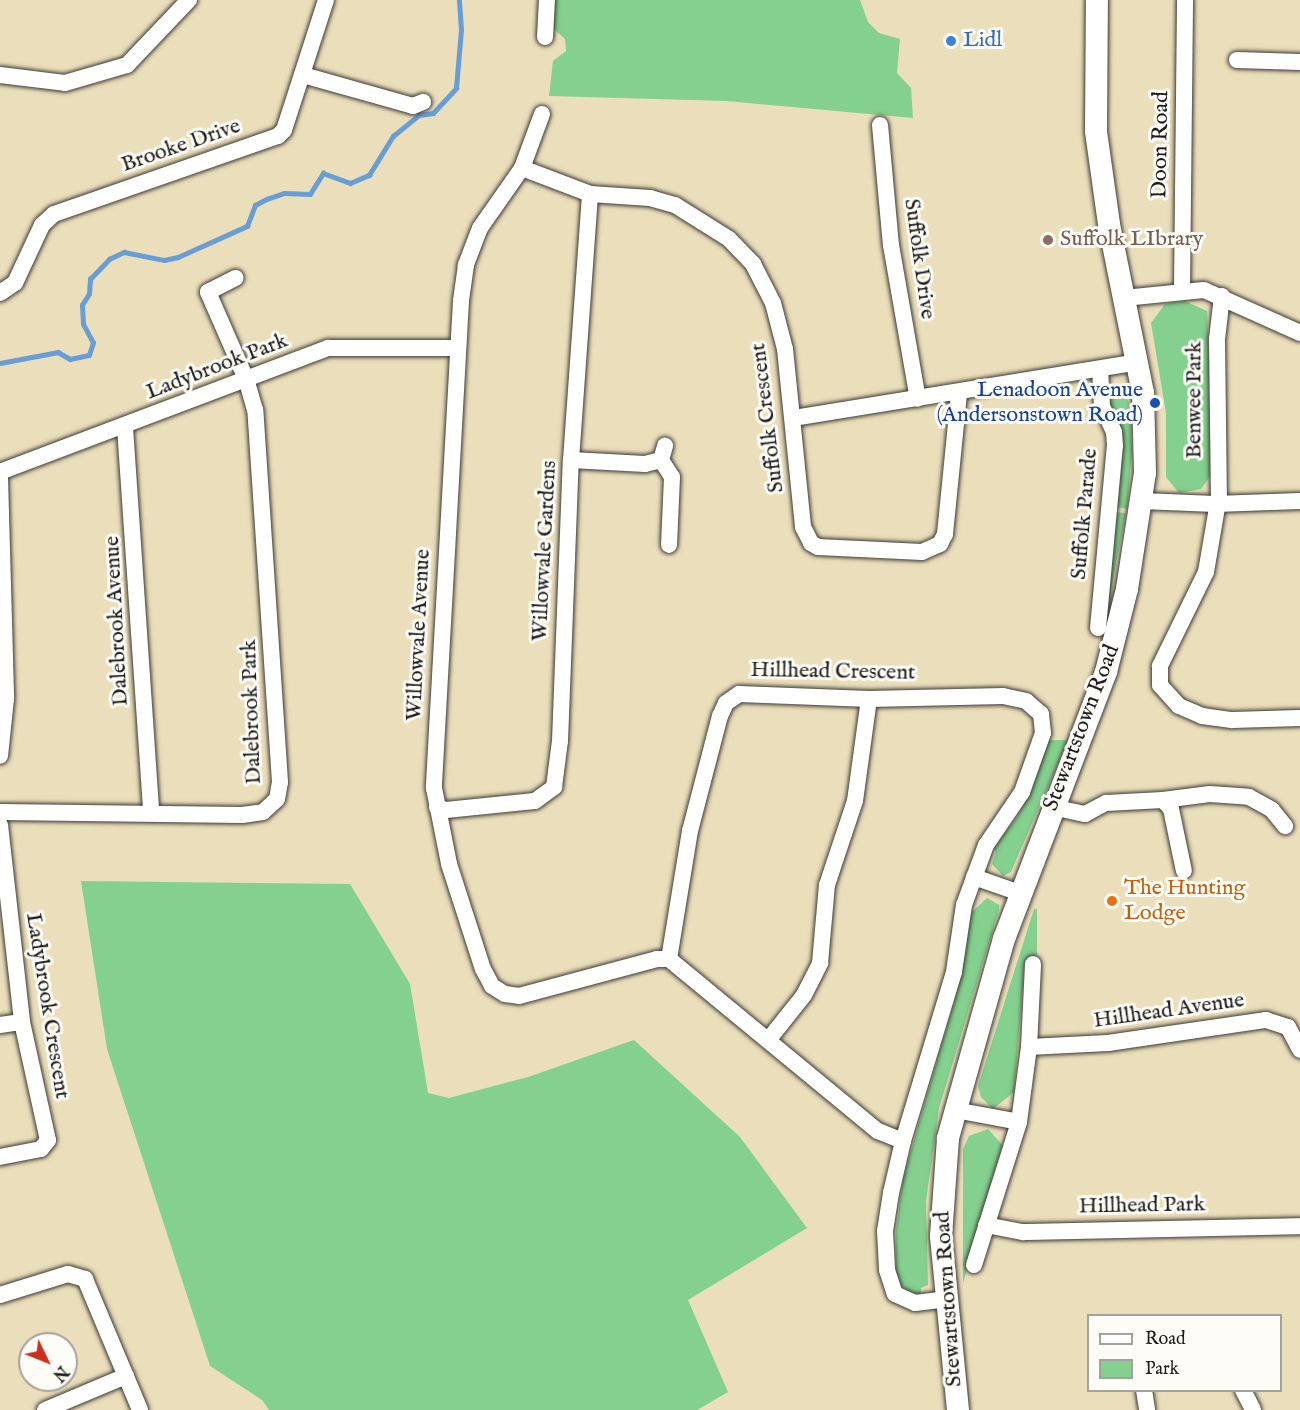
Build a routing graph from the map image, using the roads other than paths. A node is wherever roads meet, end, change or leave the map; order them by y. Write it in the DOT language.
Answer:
graph roads {
  1 [pos="189,0"];
  2 [pos="326,0"];
  3 [pos="547,0"];
  4 [pos="1096,0"];
  5 [pos="1185,0"];
  6 [pos="545,37"];
  7 [pos="1237,60"];
  8 [pos="1300,62"];
  9 [pos="0,75"];
  10 [pos="303,75"];
  11 [pos="423,102"];
  12 [pos="542,114"];
  13 [pos="880,125"];
  14 [pos="522,168"];
  15 [pos="590,194"];
  16 [pos="236,278"];
  17 [pos="1182,290"];
  18 [pos="0,293"];
  19 [pos="1222,297"];
  20 [pos="1124,298"];
  21 [pos="1300,333"];
  22 [pos="458,348"];
  23 [pos="1138,362"];
  24 [pos="1100,370"];
  25 [pos="246,380"];
  26 [pos="959,393"];
  27 [pos="918,399"];
  28 [pos="793,418"];
  29 [pos="125,427"];
  30 [pos="571,460"];
  31 [pos="0,472"];
  32 [pos="0,478"];
  33 [pos="1142,501"];
  34 [pos="1300,501"];
  35 [pos="1215,504"];
  36 [pos="669,545"];
  37 [pos="1098,628"];
  38 [pos="869,699"];
  39 [pos="1300,717"];
  40 [pos="0,756"];
  41 [pos="1163,800"];
  42 [pos="437,807"];
  43 [pos="1052,807"];
  44 [pos="0,812"];
  45 [pos="151,813"];
  46 [pos="0,825"];
  47 [pos="1285,826"];
  48 [pos="1184,871"];
  49 [pos="974,876"];
  50 [pos="1020,893"];
  51 [pos="3,896"];
  52 [pos="669,959"];
  53 [pos="1033,964"];
  54 [pos="22,1022"];
  55 [pos="0,1025"];
  56 [pos="769,1039"];
  57 [pos="1029,1047"];
  58 [pos="1300,1050"];
  59 [pos="954,1110"];
  60 [pos="1019,1122"];
  61 [pos="903,1141"];
  62 [pos="0,1157"];
  63 [pos="986,1225"];
  64 [pos="1300,1227"];
  65 [pos="974,1265"];
  66 [pos="0,1296"];
  67 [pos="946,1299"];
  68 [pos="126,1376"];
  69 [pos="1144,1392"];
  70 [pos="1244,1392"];
  71 [pos="45,1410"];
  72 [pos="140,1410"];
  73 [pos="958,1410"];
  74 [pos="1147,1410"];
  75 [pos="1253,1410"];
  1 -- 9 [label="street"];
  2 -- 10 [label="street, Brooke Drive"];
  3 -- 6 [label="street"];
  4 -- 20 [label="main road, Stewartstown Road"];
  5 -- 17 [label="street, Doon Road"];
  7 -- 8 [label="street"];
  10 -- 11 [label="street"];
  10 -- 18 [label="street, Brooke Drive"];
  12 -- 14 [label="street, Willowvale Avenue"];
  13 -- 27 [label="street, Suffolk Drive"];
  14 -- 15 [label="street, Suffolk Crescent"];
  14 -- 22 [label="street, Willowvale Avenue"];
  15 -- 28 [label="street, Suffolk Crescent"];
  15 -- 30 [label="street, Willowvale Gardens"];
  16 -- 25 [label="street"];
  17 -- 19 [label="street"];
  17 -- 20 [label="street"];
  19 -- 21 [label="street"];
  19 -- 35 [label="street, Benwee Park"];
  20 -- 23 [label="main road, Stewartstown Road"];
  22 -- 25 [label="street, Ladybrook Park"];
  22 -- 42 [label="street, Willowvale Avenue"];
  23 -- 24 [label="street"];
  23 -- 33 [label="main road, Stewartstown Road"];
  24 -- 26 [label="street"];
  24 -- 37 [label="street, Suffolk Parade"];
  25 -- 29 [label="street, Ladybrook Park"];
  25 -- 45 [label="street, Dalebrook Park"];
  26 -- 27 [label="street"];
  26 -- 28 [label="street, Suffolk Crescent"];
  27 -- 28 [label="street"];
  29 -- 31 [label="street, Ladybrook Park"];
  29 -- 45 [label="street, Dalebrook Avenue"];
  30 -- 36 [label="street"];
  30 -- 42 [label="street, Willowvale Gardens"];
  32 -- 40 [label="street"];
  33 -- 35 [label="street"];
  33 -- 43 [label="main road, Stewartstown Road"];
  34 -- 35 [label="street"];
  35 -- 39 [label="street, Benwee Park"];
  38 -- 49 [label="street, Hillhead Crescent"];
  38 -- 52 [label="street, Hillhead Crescent"];
  38 -- 56 [label="street"];
  41 -- 43 [label="street"];
  41 -- 47 [label="street"];
  41 -- 48 [label="street"];
  42 -- 52 [label="street, Willowvale Avenue"];
  43 -- 50 [label="main road, Stewartstown Road"];
  44 -- 45 [label="street, Dalebrook Park"];
  46 -- 51 [label="street, Ladybrook Crescent"];
  49 -- 50 [label="street"];
  49 -- 61 [label="street, Hillhead Crescent"];
  50 -- 59 [label="main road, Stewartstown Road"];
  51 -- 54 [label="street, Ladybrook Crescent"];
  52 -- 56 [label="street"];
  53 -- 57 [label="street"];
  54 -- 55 [label="street"];
  54 -- 62 [label="street, Ladybrook Crescent"];
  56 -- 61 [label="street"];
  57 -- 58 [label="street, Hillhead Avenue"];
  57 -- 60 [label="street"];
  59 -- 60 [label="street"];
  59 -- 67 [label="main road, Stewartstown Road"];
  60 -- 63 [label="street"];
  61 -- 67 [label="street, Hillhead Crescent"];
  63 -- 64 [label="street, Hillhead Park"];
  63 -- 65 [label="street"];
  66 -- 68 [label="street"];
  67 -- 73 [label="main road, Stewartstown Road"];
  68 -- 71 [label="street"];
  68 -- 72 [label="street"];
  69 -- 74 [label="street"];
  70 -- 75 [label="street"];
}
